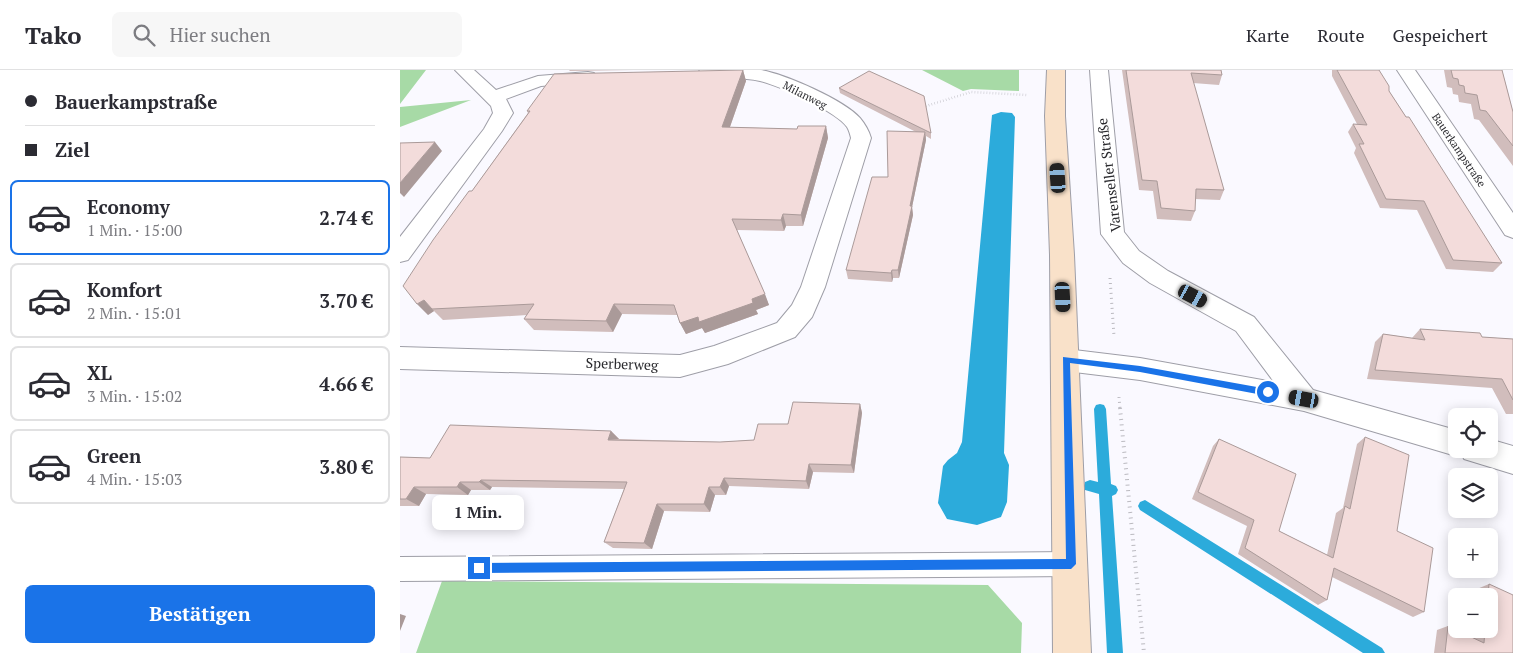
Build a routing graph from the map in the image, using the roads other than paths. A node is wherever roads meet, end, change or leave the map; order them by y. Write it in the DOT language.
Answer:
graph roads {
  1 [pos="464,70"];
  2 [pos="1056,70"];
  3 [pos="1098,70"];
  4 [pos="1406,70"];
  5 [pos="689,74"];
  6 [pos="610,76"];
  7 [pos="492,98"];
  8 [pos="1513,230"];
  9 [pos="400,254"];
  10 [pos="812,287"];
  11 [pos="400,358"];
  12 [pos="1066,360"];
  13 [pos="1304,399"];
  14 [pos="1448,441"];
  15 [pos="1498,456"];
  16 [pos="1513,460"];
  17 [pos="1071,564"];
  18 [pos="400,569"];
  19 [pos="1072,653"];
  1 -- 7 [label="street"];
  2 -- 12 [label="main road"];
  3 -- 13 [label="street, Varenseller Straße"];
  4 -- 8 [label="street, Bauerkampstraße"];
  5 -- 10 [label="street, Milanweg"];
  6 -- 7 [label="street"];
  7 -- 9 [label="street"];
  10 -- 11 [label="street, Sperberweg"];
  12 -- 13 [label="street"];
  12 -- 17 [label="main road"];
  13 -- 14 [label="street"];
  15 -- 16 [label="street"];
  17 -- 18 [label="lane"];
  17 -- 19 [label="main road"];
}
